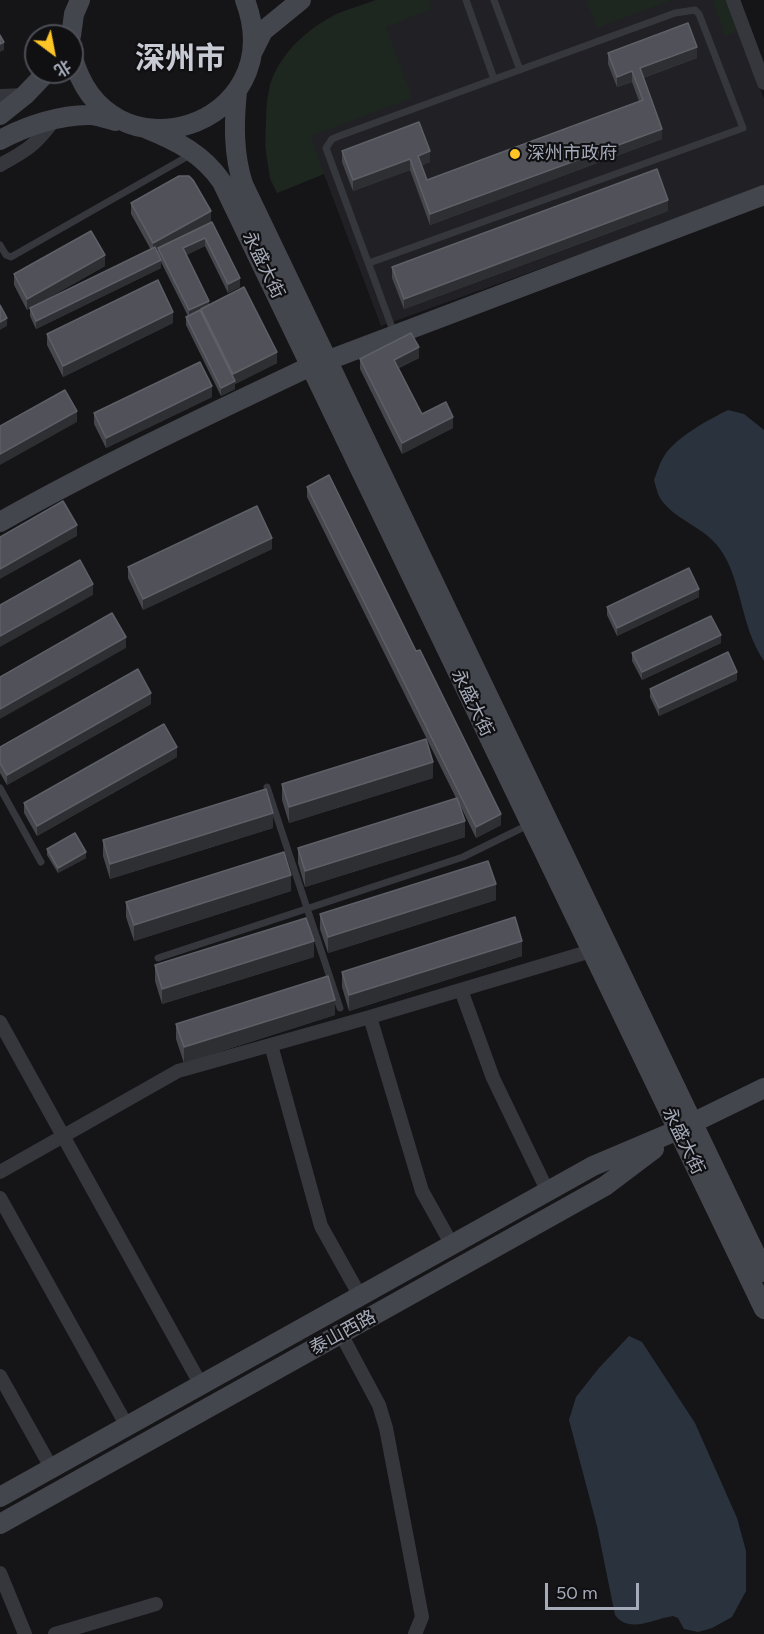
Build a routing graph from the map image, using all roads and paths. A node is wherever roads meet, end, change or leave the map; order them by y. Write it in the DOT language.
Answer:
graph roads {
  1 [pos="79,0"];
  2 [pos="245,0"];
  3 [pos="301,0"];
  4 [pos="466,0"];
  5 [pos="494,0"];
  6 [pos="733,0"];
  7 [pos="72,24"];
  8 [pos="252,54"];
  9 [pos="520,70"];
  10 [pos="494,79"];
  11 [pos="764,83"];
  12 [pos="36,84"];
  13 [pos="84,84"];
  14 [pos="237,91"];
  15 [pos="25,95"];
  16 [pos="0,96"];
  17 [pos="0,115"];
  18 [pos="54,120"];
  19 [pos="139,127"];
  20 [pos="0,140"];
  21 [pos="194,152"];
  22 [pos="0,165"];
  23 [pos="764,195"];
  24 [pos="0,245"];
  25 [pos="369,263"];
  26 [pos="395,335"];
  27 [pos="319,364"];
  28 [pos="0,522"];
  29 [pos="267,787"];
  30 [pos="0,788"];
  31 [pos="530,823"];
  32 [pos="41,862"];
  33 [pos="308,908"];
  34 [pos="591,951"];
  35 [pos="158,958"];
  36 [pos="460,990"];
  37 [pos="340,1008"];
  38 [pos="370,1017"];
  39 [pos="0,1022"];
  40 [pos="271,1045"];
  41 [pos="764,1088"];
  42 [pos="685,1127"];
  43 [pos="63,1136"];
  44 [pos="0,1172"];
  45 [pos="548,1192"];
  46 [pos="0,1198"];
  47 [pos="452,1245"];
  48 [pos="764,1272"];
  49 [pos="360,1296"];
  50 [pos="764,1310"];
  51 [pos="341,1334"];
  52 [pos="0,1376"];
  53 [pos="201,1385"];
  54 [pos="127,1426"];
  55 [pos="52,1469"];
  56 [pos="0,1497"];
  57 [pos="0,1524"];
  58 [pos="0,1573"];
  59 [pos="156,1604"];
  60 [pos="97,1628"];
  61 [pos="25,1634"];
  62 [pos="55,1634"];
  63 [pos="415,1634"];
  1 -- 7 [label="main road"];
  2 -- 8 [label="main road"];
  3 -- 8 [label="main road"];
  4 -- 10 [label="lane"];
  5 -- 9 [label="lane"];
  6 -- 11 [label="street"];
  8 -- 14 [label="main road"];
  9 -- 10 [label="lane"];
  9 -- 25 [label="lane"];
  10 -- 25 [label="lane"];
  12 -- 15 [label="main road"];
  13 -- 19 [label="main road"];
  14 -- 19 [label="main road"];
  14 -- 27 [label="main road, 永盛大街"];
  15 -- 16 [label="street"];
  15 -- 17 [label="main road"];
  18 -- 19 [label="main road"];
  18 -- 20 [label="main road"];
  18 -- 22 [label="street"];
  19 -- 21 [label="main road, 永盛大街"];
  21 -- 24 [label="lane"];
  21 -- 27 [label="main road, 永盛大街"];
  23 -- 26 [label="main road"];
  25 -- 26 [label="lane"];
  26 -- 27 [label="main road"];
  27 -- 28 [label="main road"];
  27 -- 31 [label="main road, 永盛大街"];
  27 -- 42 [label="main road, 永盛大街"];
  29 -- 33 [label="lane"];
  30 -- 32 [label="lane"];
  31 -- 33 [label="lane"];
  31 -- 34 [label="main road, 永盛大街"];
  33 -- 35 [label="lane"];
  33 -- 37 [label="lane"];
  34 -- 36 [label="street"];
  34 -- 42 [label="main road, 永盛大街"];
  36 -- 38 [label="street"];
  36 -- 45 [label="street"];
  38 -- 40 [label="street"];
  38 -- 47 [label="street"];
  39 -- 43 [label="street"];
  40 -- 43 [label="street"];
  40 -- 49 [label="street"];
  41 -- 42 [label="main road, 泰山西路"];
  42 -- 45 [label="main road, 泰山西路"];
  42 -- 48 [label="main road, 永盛大街"];
  42 -- 50 [label="main road, 永盛大街"];
  42 -- 51 [label="main road, 泰山西路"];
  43 -- 44 [label="street"];
  43 -- 53 [label="street"];
  45 -- 47 [label="main road, 泰山西路"];
  46 -- 54 [label="street"];
  47 -- 49 [label="main road, 泰山西路"];
  49 -- 53 [label="main road, 泰山西路"];
  51 -- 57 [label="main road, 泰山西路"];
  51 -- 63 [label="street"];
  52 -- 55 [label="street"];
  53 -- 54 [label="main road, 泰山西路"];
  54 -- 55 [label="main road, 泰山西路"];
  55 -- 56 [label="main road, 泰山西路"];
  58 -- 61 [label="street"];
  59 -- 60 [label="street"];
  60 -- 62 [label="street"];
}
